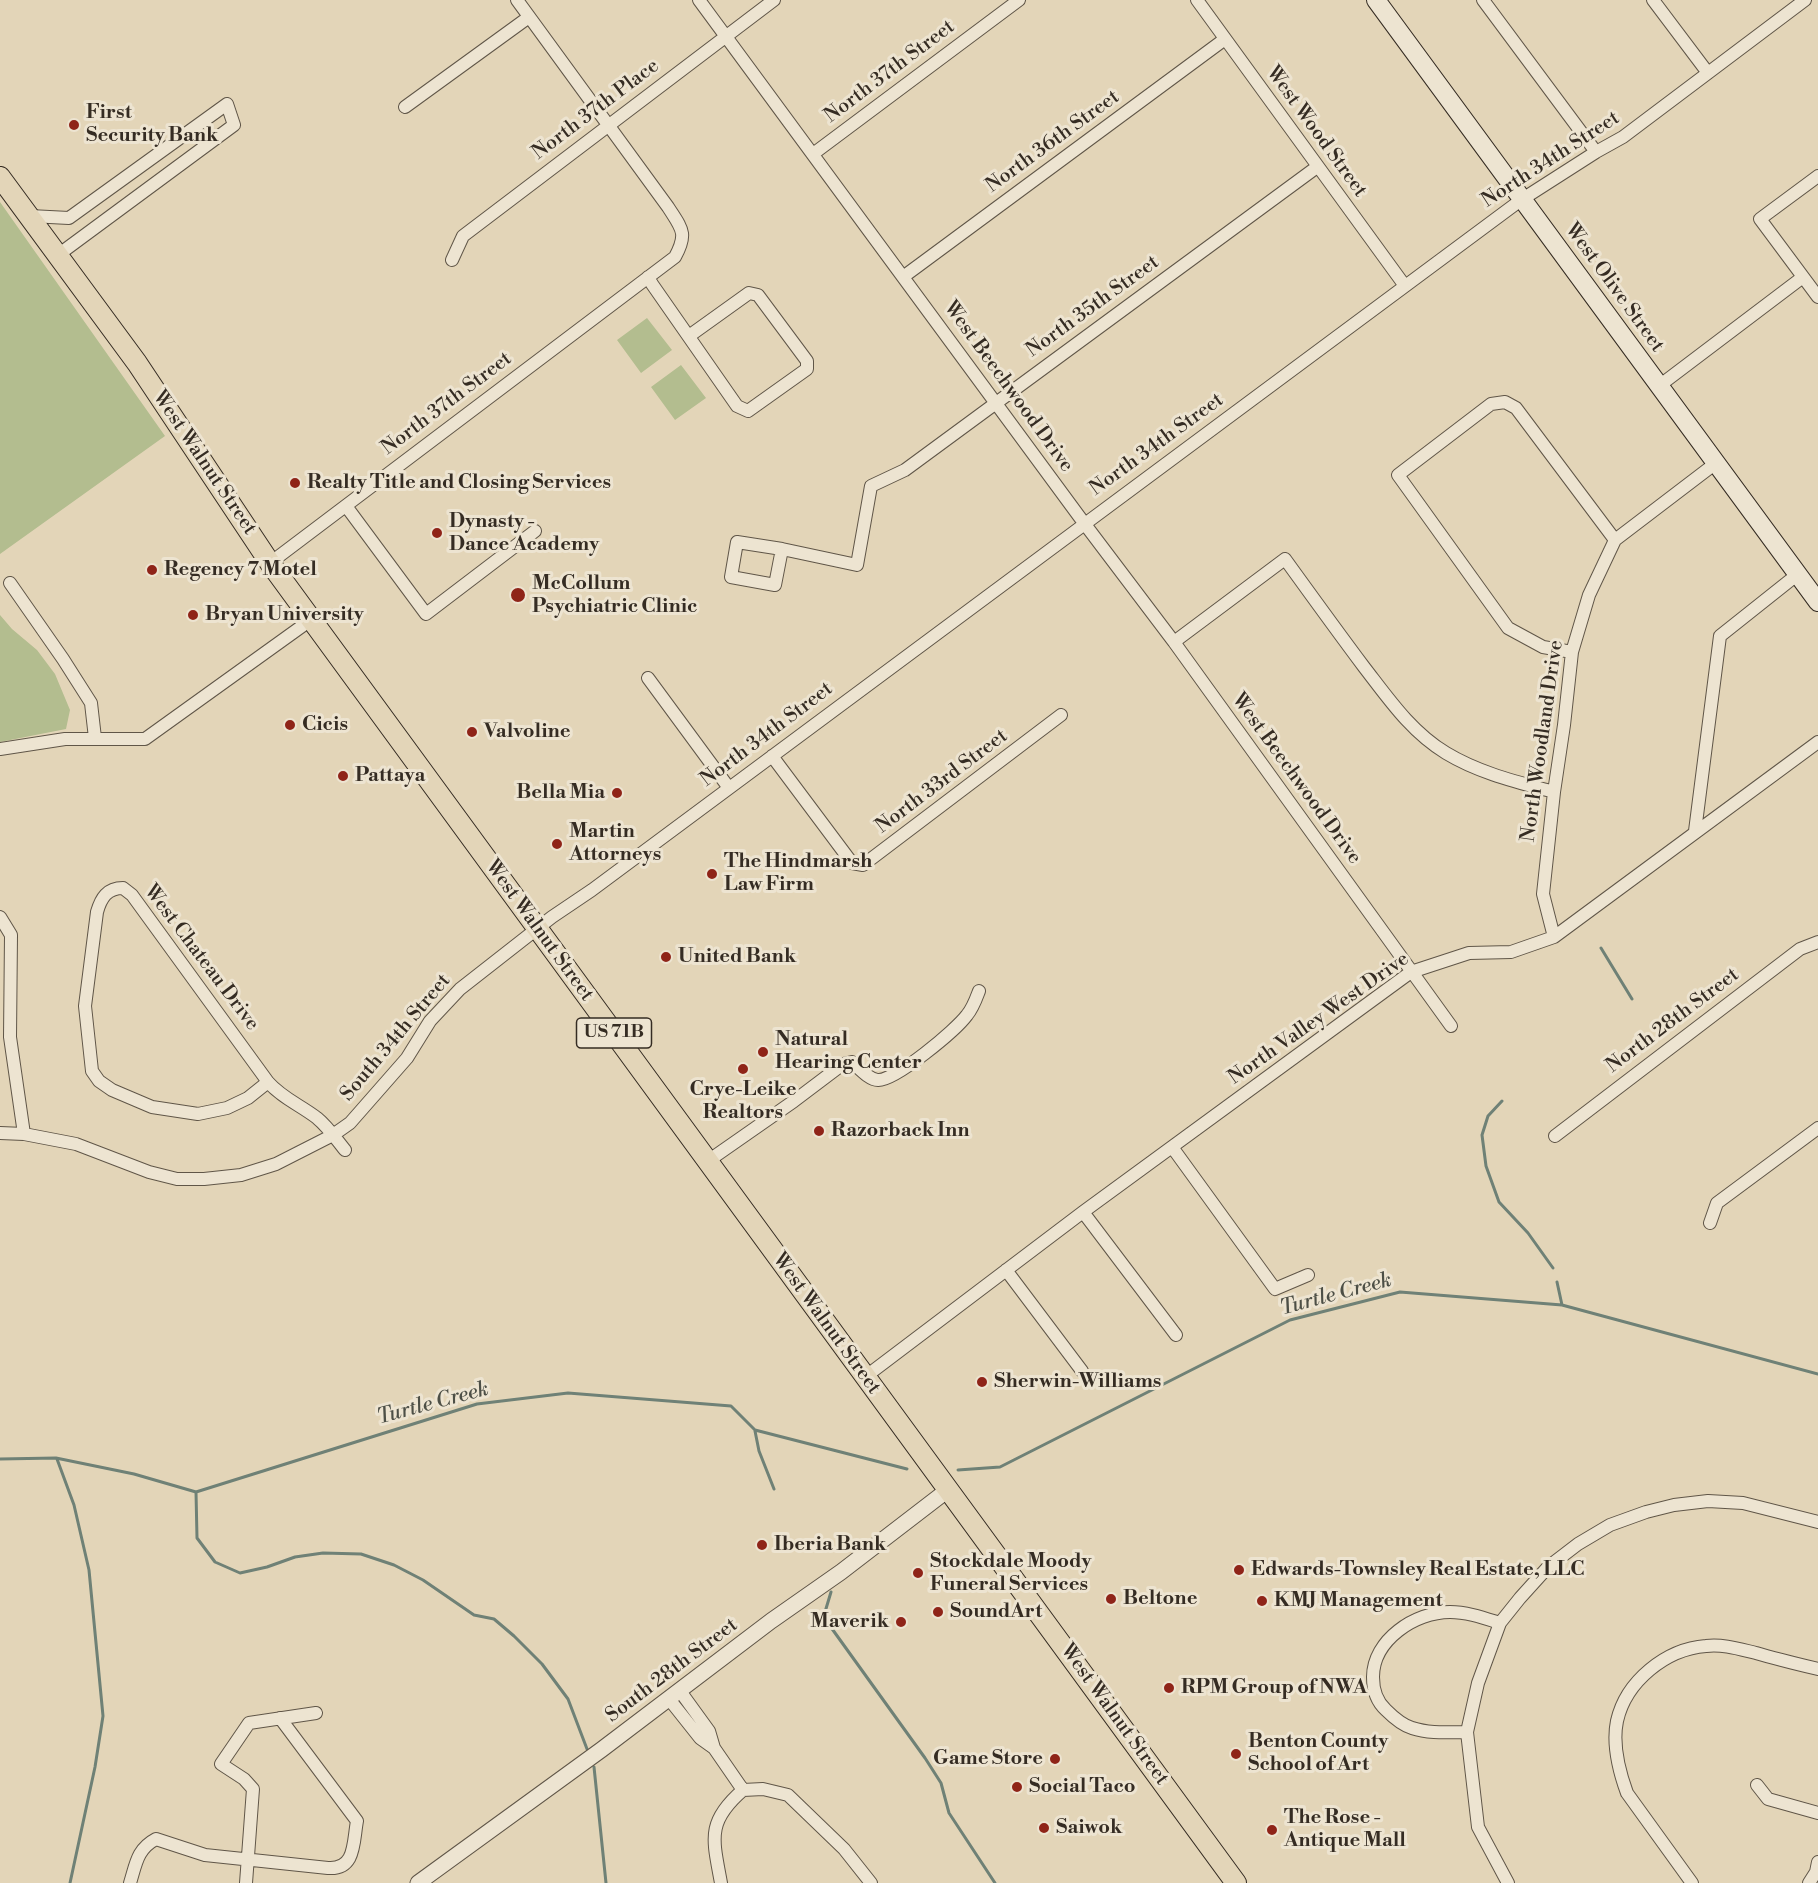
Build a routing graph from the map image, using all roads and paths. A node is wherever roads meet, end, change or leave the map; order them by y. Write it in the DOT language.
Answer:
graph roads {
  1 [pos="517,0"];
  2 [pos="699,0"];
  3 [pos="774,0"];
  4 [pos="1019,0"];
  5 [pos="1197,0"];
  6 [pos="1376,0"];
  7 [pos="1483,0"];
  8 [pos="1653,0"];
  9 [pos="1805,0"];
  10 [pos="529,17"];
  11 [pos="725,36"];
  12 [pos="1225,39"];
  13 [pos="1708,73"];
  14 [pos="405,107"];
  15 [pos="608,124"];
  16 [pos="1596,152"];
  17 [pos="813,154"];
  18 [pos="1317,167"];
  19 [pos="1818,176"];
  20 [pos="0,177"];
  21 [pos="1521,200"];
  22 [pos="30,216"];
  23 [pos="58,255"];
  24 [pos="452,260"];
  25 [pos="648,277"];
  26 [pos="903,277"];
  27 [pos="1803,277"];
  28 [pos="1405,286"];
  29 [pos="1818,297"];
  30 [pos="689,336"];
  31 [pos="1659,386"];
  32 [pos="995,403"];
  33 [pos="1716,463"];
  34 [pos="346,506"];
  35 [pos="1084,523"];
  36 [pos="535,531"];
  37 [pos="1615,540"];
  38 [pos="782,549"];
  39 [pos="270,563"];
  40 [pos="1798,574"];
  41 [pos="10,583"];
  42 [pos="1818,602"];
  43 [pos="312,619"];
  44 [pos="1173,642"];
  45 [pos="1572,652"];
  46 [pos="648,678"];
  47 [pos="1061,715"];
  48 [pos="95,738"];
  49 [pos="1818,742"];
  50 [pos="0,749"];
  51 [pos="772,756"];
  52 [pos="729,788"];
  53 [pos="1554,792"];
  54 [pos="1695,831"];
  55 [pos="0,917"];
  56 [pos="537,929"];
  57 [pos="1554,937"];
  58 [pos="1818,942"];
  59 [pos="1411,972"];
  60 [pos="979,991"];
  61 [pos="1451,1026"];
  62 [pos="5,1037"];
  63 [pos="268,1082"];
  64 [pos="1818,1128"];
  65 [pos="0,1133"];
  66 [pos="24,1134"];
  67 [pos="333,1135"];
  68 [pos="1555,1136"];
  69 [pos="1172,1147"];
  70 [pos="345,1150"];
  71 [pos="708,1161"];
  72 [pos="1083,1212"];
  73 [pos="1710,1223"];
  74 [pos="1006,1270"];
  75 [pos="1308,1275"];
  76 [pos="1176,1335"];
  77 [pos="1082,1371"];
  78 [pos="865,1377"];
  79 [pos="949,1489"];
  80 [pos="1818,1522"];
  81 [pos="1500,1623"];
  82 [pos="1818,1669"];
  83 [pos="675,1695"];
  84 [pos="316,1713"];
  85 [pos="280,1718"];
  86 [pos="1467,1731"];
  87 [pos="1757,1785"];
  88 [pos="743,1790"];
  89 [pos="1818,1813"];
  90 [pos="248,1860"];
  91 [pos="1818,1862"];
  92 [pos="130,1883"];
  93 [pos="246,1883"];
  94 [pos="418,1883"];
  95 [pos="721,1883"];
  96 [pos="871,1883"];
  97 [pos="1236,1883"];
  98 [pos="1508,1883"];
  99 [pos="1692,1883"];
  100 [pos="1809,1883"];
  1 -- 10 [label="street, North 37th Street"];
  2 -- 11 [label="street, West Beechwood Drive"];
  3 -- 11 [label="street, North 37th Place"];
  4 -- 17 [label="street, North 37th Street"];
  5 -- 12 [label="street, West Wood Street"];
  6 -- 21 [label="main road, West Olive Street"];
  7 -- 16 [label="street"];
  8 -- 13 [label="street"];
  9 -- 13 [label="street, North 34th Street"];
  10 -- 14 [label="street"];
  10 -- 15 [label="street, North 37th Street"];
  11 -- 15 [label="street, North 37th Place"];
  11 -- 17 [label="street, West Beechwood Drive"];
  12 -- 18 [label="street, West Wood Street"];
  12 -- 26 [label="street, North 36th Street"];
  13 -- 16 [label="street, North 34th Street"];
  15 -- 24 [label="street, North 37th Place"];
  15 -- 25 [label="street, North 37th Street"];
  16 -- 21 [label="street, North 34th Street"];
  17 -- 26 [label="street, West Beechwood Drive"];
  18 -- 28 [label="street, West Wood Street"];
  18 -- 32 [label="street, North 35th Street"];
  19 -- 27 [label="street"];
  20 -- 22 [label="main road, West Walnut Street / US 71B"];
  21 -- 28 [label="street, North 34th Street"];
  21 -- 31 [label="main road, West Olive Street"];
  22 -- 23 [label="main road, West Walnut Street / US 71B"];
  22 -- 23 [label="street"];
  23 -- 39 [label="main road, West Walnut Street / US 71B"];
  25 -- 30 [label="street"];
  25 -- 34 [label="street, North 37th Street"];
  26 -- 32 [label="street, West Beechwood Drive"];
  27 -- 29 [label="street"];
  27 -- 31 [label="street"];
  28 -- 35 [label="street, North 34th Street"];
  30 -- 30 [label="street"];
  31 -- 33 [label="main road, West Olive Street"];
  32 -- 35 [label="street, West Beechwood Drive"];
  32 -- 38 [label="street, North 35th Street"];
  33 -- 37 [label="street, North Woodland Drive"];
  33 -- 40 [label="main road, West Olive Street"];
  34 -- 36 [label="street"];
  34 -- 39 [label="street, North 37th Street"];
  35 -- 44 [label="street, West Beechwood Drive"];
  35 -- 51 [label="street, North 34th Street"];
  37 -- 45 [label="street, North Woodland Drive"];
  37 -- 45 [label="street"];
  38 -- 38 [label="street, North 35th Street"];
  39 -- 43 [label="main road, West Walnut Street / US 71B"];
  40 -- 42 [label="main road, West Olive Street"];
  40 -- 54 [label="street"];
  41 -- 48 [label="street"];
  43 -- 48 [label="street"];
  43 -- 56 [label="main road, West Walnut Street / US 71B"];
  44 -- 53 [label="street"];
  44 -- 59 [label="street, West Beechwood Drive"];
  45 -- 53 [label="street, North Woodland Drive"];
  46 -- 52 [label="street"];
  47 -- 51 [label="street, North 33rd Street"];
  48 -- 50 [label="street"];
  49 -- 54 [label="street, North Valley West Drive"];
  51 -- 52 [label="street, North 34th Street"];
  52 -- 56 [label="street, North 34th Street"];
  53 -- 57 [label="street, North Woodland Drive"];
  54 -- 57 [label="street, North Valley West Drive"];
  55 -- 62 [label="street"];
  56 -- 67 [label="street, South 34th Street"];
  56 -- 71 [label="main road, West Walnut Street / US 71B"];
  57 -- 59 [label="street, North Valley West Drive"];
  58 -- 68 [label="street, North 28th Street"];
  59 -- 61 [label="street, West Beechwood Drive"];
  59 -- 69 [label="street, North Valley West Drive"];
  60 -- 71 [label="street"];
  62 -- 66 [label="street"];
  63 -- 63 [label="street, West Chateau Drive"];
  63 -- 67 [label="street, West Chateau Drive"];
  64 -- 73 [label="street"];
  65 -- 66 [label="street, South 34th Street"];
  66 -- 67 [label="street, South 34th Street"];
  67 -- 70 [label="street, West Chateau Drive"];
  69 -- 72 [label="street, North Valley West Drive"];
  69 -- 75 [label="street"];
  71 -- 78 [label="main road, West Walnut Street / US 71B"];
  72 -- 74 [label="street, North Valley West Drive"];
  72 -- 76 [label="street"];
  74 -- 77 [label="street"];
  74 -- 78 [label="street, North Valley West Drive"];
  78 -- 79 [label="main road, West Walnut Street / US 71B"];
  79 -- 83 [label="street, South 28th Street"];
  79 -- 97 [label="main road, West Walnut Street / US 71B"];
  80 -- 81 [label="street"];
  81 -- 86 [label="street"];
  81 -- 86 [label="street"];
  82 -- 99 [label="street"];
  83 -- 88 [label="street"];
  83 -- 94 [label="street, South 28th Street"];
  84 -- 85 [label="street"];
  85 -- 90 [label="street"];
  85 -- 90 [label="street"];
  86 -- 98 [label="street"];
  87 -- 89 [label="street"];
  88 -- 95 [label="street"];
  88 -- 96 [label="street"];
  90 -- 92 [label="street"];
  90 -- 93 [label="street"];
  91 -- 100 [label="street"];
}
